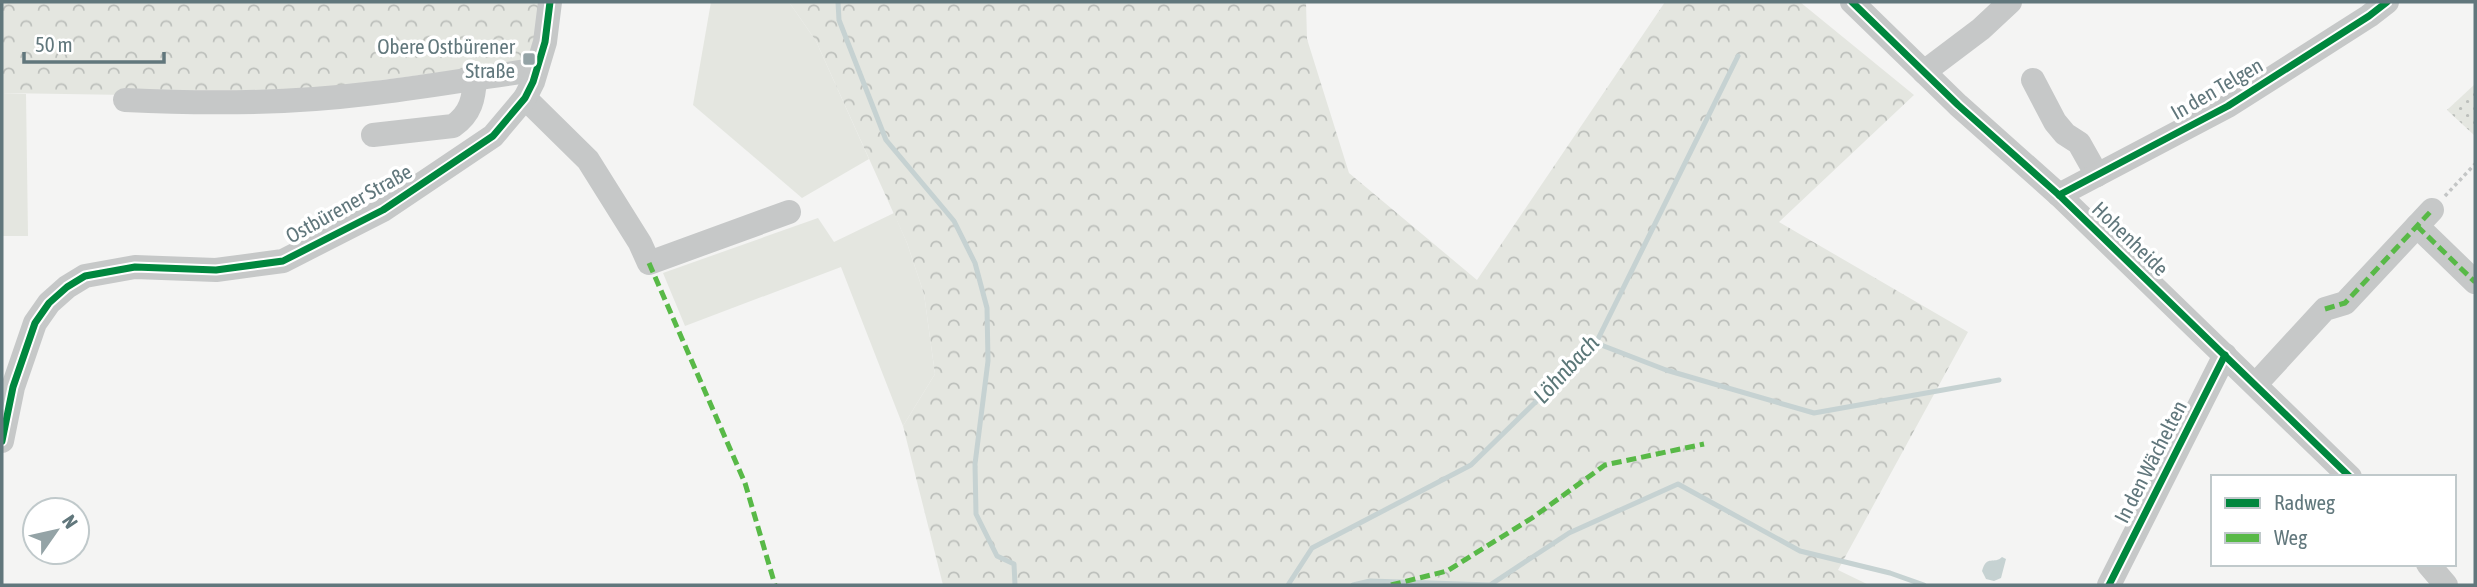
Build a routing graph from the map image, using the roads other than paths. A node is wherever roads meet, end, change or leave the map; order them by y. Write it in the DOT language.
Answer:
graph roads {
  1 [pos="550,2"];
  2 [pos="1852,2"];
  3 [pos="2010,2"];
  4 [pos="2387,2"];
  5 [pos="536,70"];
  6 [pos="1924,72"];
  7 [pos="475,78"];
  8 [pos="2033,80"];
  9 [pos="525,98"];
  10 [pos="125,100"];
  11 [pos="373,135"];
  12 [pos="2097,175"];
  13 [pos="2059,195"];
  14 [pos="789,212"];
  15 [pos="2475,282"];
  16 [pos="2225,355"];
  17 [pos="2256,383"];
  18 [pos="2,441"];
  19 [pos="2348,475"];
  20 [pos="2430,566"];
  21 [pos="2109,585"];
  22 [pos="2446,585"];
  1 -- 5 [label="street, Ostbürener Straße"];
  2 -- 6 [label="street, Hohenheide"];
  3 -- 6 [label="street"];
  4 -- 12 [label="street, In den Telgen"];
  5 -- 7 [label="street"];
  5 -- 9 [label="street, Ostbürener Straße"];
  6 -- 13 [label="street, Hohenheide"];
  7 -- 10 [label="street"];
  7 -- 11 [label="street"];
  8 -- 12 [label="street"];
  9 -- 14 [label="street"];
  9 -- 18 [label="street, Ostbürener Straße"];
  12 -- 13 [label="street, In den Telgen"];
  13 -- 16 [label="street, Hohenheide"];
  15 -- 17 [label="street"];
  16 -- 17 [label="street, Hohenheide"];
  16 -- 21 [label="street, In den Wächelten"];
  17 -- 19 [label="street, Hohenheide"];
  20 -- 22 [label="street"];
}
